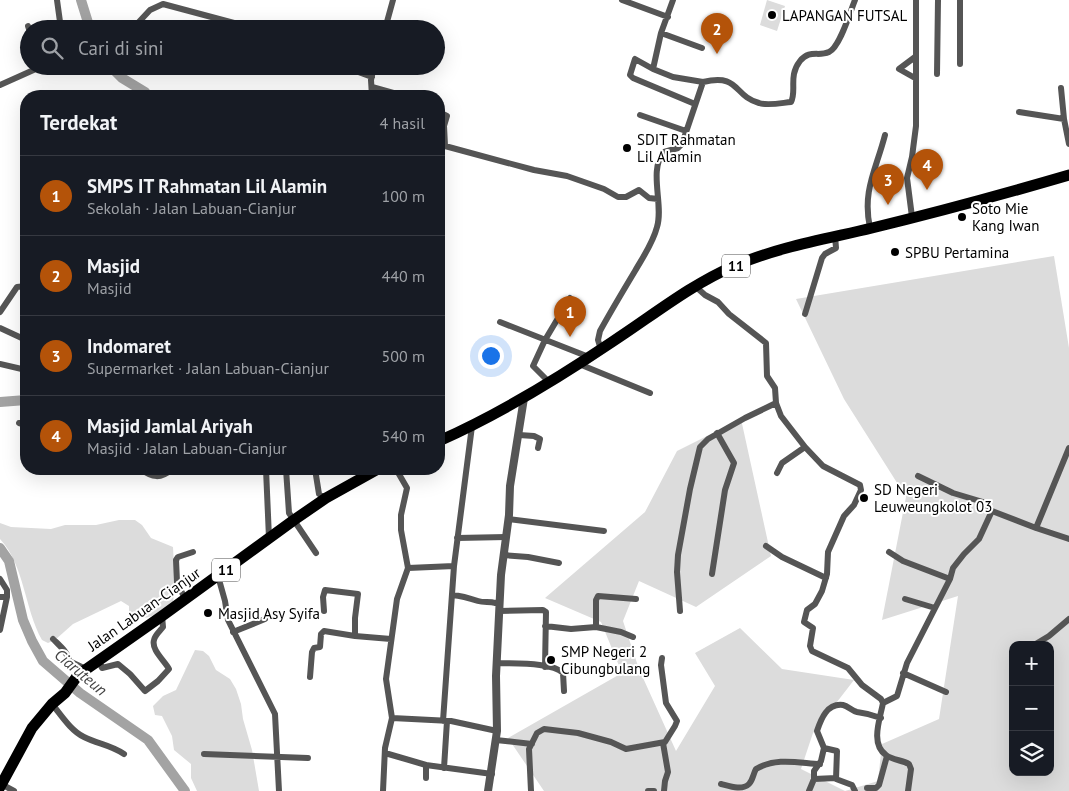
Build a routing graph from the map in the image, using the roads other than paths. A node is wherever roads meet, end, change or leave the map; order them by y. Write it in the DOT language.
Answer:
graph roads {
  1 [pos="57,0"];
  2 [pos="393,0"];
  3 [pos="622,0"];
  4 [pos="673,0"];
  5 [pos="855,0"];
  6 [pos="916,0"];
  7 [pos="938,0"];
  8 [pos="960,0"];
  9 [pos="668,17"];
  10 [pos="60,20"];
  11 [pos="141,20"];
  12 [pos="223,20"];
  13 [pos="387,20"];
  14 [pos="661,33"];
  15 [pos="702,48"];
  16 [pos="915,57"];
  17 [pos="960,64"];
  18 [pos="652,69"];
  19 [pos="937,74"];
  20 [pos="21,75"];
  21 [pos="367,75"];
  22 [pos="372,77"];
  23 [pos="915,78"];
  24 [pos="703,82"];
  25 [pos="0,85"];
  26 [pos="372,87"];
  27 [pos="1061,88"];
  28 [pos="383,90"];
  29 [pos="695,104"];
  30 [pos="1019,112"];
  31 [pos="640,115"];
  32 [pos="1064,119"];
  33 [pos="686,131"];
  34 [pos="886,135"];
  35 [pos="1069,144"];
  36 [pos="445,146"];
  37 [pos="1069,175"];
  38 [pos="658,199"];
  39 [pos="912,217"];
  40 [pos="870,228"];
  41 [pos="835,236"];
  42 [pos="695,286"];
  43 [pos="20,287"];
  44 [pos="570,298"];
  45 [pos="0,312"];
  46 [pos="805,314"];
  47 [pos="500,322"];
  48 [pos="0,328"];
  49 [pos="20,337"];
  50 [pos="545,340"];
  51 [pos="601,350"];
  52 [pos="589,356"];
  53 [pos="0,364"];
  54 [pos="579,364"];
  55 [pos="20,369"];
  56 [pos="549,382"];
  57 [pos="650,393"];
  58 [pos="524,398"];
  59 [pos="776,403"];
  60 [pos="472,426"];
  61 [pos="717,433"];
  62 [pos="519,435"];
  63 [pos="445,438"];
  64 [pos="805,447"];
  65 [pos="538,448"];
  66 [pos="1069,448"];
  67 [pos="777,473"];
  68 [pos="149,475"];
  69 [pos="165,475"];
  70 [pos="266,475"];
  71 [pos="286,475"];
  72 [pos="316,475"];
  73 [pos="367,475"];
  74 [pos="399,475"];
  75 [pos="918,476"];
  76 [pos="326,498"];
  77 [pos="992,511"];
  78 [pos="508,519"];
  79 [pos="294,520"];
  80 [pos="1036,528"];
  81 [pos="604,532"];
  82 [pos="506,537"];
  83 [pos="269,538"];
  84 [pos="457,538"];
  85 [pos="1069,539"];
  86 [pos="766,546"];
  87 [pos="193,552"];
  88 [pos="889,552"];
  89 [pos="316,553"];
  90 [pos="503,555"];
  91 [pos="559,563"];
  92 [pos="454,566"];
  93 [pos="408,568"];
  94 [pos="712,574"];
  95 [pos="218,576"];
  96 [pos="826,578"];
  97 [pos="0,579"];
  98 [pos="950,579"];
  99 [pos="452,595"];
  100 [pos="3,597"];
  101 [pos="184,599"];
  102 [pos="636,599"];
  103 [pos="905,599"];
  104 [pos="500,602"];
  105 [pos="935,608"];
  106 [pos="324,610"];
  107 [pos="499,611"];
  108 [pos="680,611"];
  109 [pos="162,616"];
  110 [pos="265,619"];
  111 [pos="1069,619"];
  112 [pos="545,626"];
  113 [pos="596,627"];
  114 [pos="0,630"];
  115 [pos="233,632"];
  116 [pos="355,636"];
  117 [pos="633,637"];
  118 [pos="53,639"];
  119 [pos="391,639"];
  120 [pos="1041,641"];
  121 [pos="662,658"];
  122 [pos="98,660"];
  123 [pos="497,664"];
  124 [pos="545,667"];
  125 [pos="82,672"];
  126 [pos="903,673"];
  127 [pos="310,677"];
  128 [pos="564,691"];
  129 [pos="946,692"];
  130 [pos="883,702"];
  131 [pos="52,704"];
  132 [pos="392,718"];
  133 [pos="880,718"];
  134 [pos="445,721"];
  135 [pos="497,731"];
  136 [pos="496,740"];
  137 [pos="663,743"];
  138 [pos="532,744"];
  139 [pos="824,748"];
  140 [pos="385,753"];
  141 [pos="124,754"];
  142 [pos="204,754"];
  143 [pos="277,756"];
  144 [pos="887,756"];
  145 [pos="308,758"];
  146 [pos="820,764"];
  147 [pos="426,766"];
  148 [pos="444,768"];
  149 [pos="492,774"];
  150 [pos="426,778"];
  151 [pos="836,778"];
  152 [pos="814,779"];
  153 [pos="721,784"];
  154 [pos="1,785"];
  155 [pos="867,788"];
  156 [pos="14,791"];
  157 [pos="278,791"];
  158 [pos="384,791"];
  159 [pos="488,791"];
  160 [pos="531,791"];
  161 [pos="648,791"];
  162 [pos="654,791"];
  163 [pos="664,791"];
  164 [pos="809,791"];
  165 [pos="855,791"];
  166 [pos="908,791"];
  1 -- 10 [label="street"];
  2 -- 13 [label="street"];
  3 -- 9 [label="street"];
  4 -- 9 [label="street"];
  5 -- 24 [label="street"];
  6 -- 16 [label="street"];
  7 -- 19 [label="street"];
  8 -- 17 [label="street"];
  9 -- 14 [label="street"];
  11 -- 12 [label="street"];
  14 -- 15 [label="street"];
  14 -- 18 [label="street"];
  16 -- 23 [label="street"];
  16 -- 23 [label="street"];
  18 -- 24 [label="street"];
  18 -- 29 [label="street"];
  20 -- 25 [label="street"];
  21 -- 22 [label="street"];
  22 -- 26 [label="street"];
  23 -- 39 [label="street"];
  24 -- 29 [label="street"];
  26 -- 28 [label="street"];
  27 -- 32 [label="street"];
  29 -- 33 [label="street"];
  30 -- 32 [label="street"];
  31 -- 33 [label="street"];
  32 -- 35 [label="street"];
  33 -- 38 [label="street"];
  34 -- 40 [label="street"];
  36 -- 38 [label="street"];
  37 -- 39 [label="highway, 11"];
  38 -- 51 [label="street"];
  39 -- 40 [label="highway, 11"];
  40 -- 41 [label="highway, 11"];
  41 -- 42 [label="highway, 11"];
  41 -- 46 [label="street"];
  42 -- 51 [label="highway, 11"];
  42 -- 59 [label="street"];
  43 -- 45 [label="street"];
  44 -- 50 [label="street"];
  47 -- 50 [label="street"];
  48 -- 49 [label="street"];
  50 -- 52 [label="street"];
  50 -- 56 [label="street"];
  51 -- 52 [label="highway, 11"];
  52 -- 54 [label="highway, 11"];
  53 -- 55 [label="street"];
  54 -- 56 [label="highway, 11"];
  54 -- 57 [label="street"];
  56 -- 58 [label="highway, 11"];
  58 -- 60 [label="highway, 11"];
  58 -- 62 [label="street"];
  59 -- 61 [label="street"];
  59 -- 64 [label="street"];
  60 -- 63 [label="highway, 11"];
  60 -- 84 [label="street"];
  61 -- 94 [label="street"];
  61 -- 108 [label="street"];
  62 -- 65 [label="street"];
  62 -- 78 [label="street"];
  64 -- 67 [label="street"];
  64 -- 96 [label="street"];
  66 -- 80 [label="street"];
  68 -- 69 [label="street"];
  70 -- 83 [label="street"];
  71 -- 79 [label="street"];
  72 -- 76 [label="street"];
  73 -- 76 [label="highway, Jalan Labuan-Cianjur / 11"];
  74 -- 93 [label="street"];
  75 -- 77 [label="street"];
  76 -- 79 [label="highway, Jalan Labuan-Cianjur / 11"];
  77 -- 80 [label="street"];
  77 -- 98 [label="street"];
  78 -- 81 [label="street"];
  78 -- 82 [label="street"];
  79 -- 83 [label="highway, Jalan Labuan-Cianjur / 11"];
  79 -- 89 [label="street"];
  80 -- 85 [label="street"];
  82 -- 84 [label="street"];
  82 -- 90 [label="street"];
  83 -- 95 [label="highway, Jalan Labuan-Cianjur / 11"];
  84 -- 92 [label="street"];
  86 -- 96 [label="street"];
  87 -- 101 [label="street"];
  88 -- 98 [label="street"];
  90 -- 91 [label="street"];
  90 -- 104 [label="street"];
  92 -- 93 [label="street"];
  92 -- 99 [label="street"];
  93 -- 119 [label="street"];
  95 -- 101 [label="highway, Jalan Labuan-Cianjur / 11"];
  95 -- 115 [label="street"];
  96 -- 130 [label="street"];
  97 -- 100 [label="street"];
  98 -- 105 [label="street"];
  99 -- 104 [label="street"];
  99 -- 134 [label="street"];
  100 -- 114 [label="street"];
  101 -- 109 [label="highway, Jalan Labuan-Cianjur / 11"];
  102 -- 113 [label="street"];
  103 -- 105 [label="street"];
  104 -- 107 [label="street"];
  105 -- 126 [label="street"];
  106 -- 116 [label="street"];
  107 -- 112 [label="street"];
  107 -- 123 [label="street"];
  109 -- 122 [label="highway, Jalan Labuan-Cianjur / 11"];
  109 -- 122 [label="street"];
  110 -- 115 [label="street"];
  111 -- 120 [label="street"];
  112 -- 113 [label="street"];
  112 -- 124 [label="street"];
  113 -- 117 [label="street"];
  115 -- 143 [label="street"];
  116 -- 119 [label="street"];
  116 -- 127 [label="street"];
  118 -- 125 [label="street"];
  119 -- 132 [label="street"];
  121 -- 137 [label="street"];
  122 -- 125 [label="highway, Jalan Labuan-Cianjur / 11"];
  123 -- 124 [label="street"];
  123 -- 135 [label="street"];
  124 -- 128 [label="street"];
  125 -- 131 [label="highway, 11"];
  126 -- 129 [label="street"];
  126 -- 130 [label="street"];
  130 -- 133 [label="street"];
  131 -- 141 [label="street"];
  131 -- 154 [label="highway, 11"];
  132 -- 134 [label="street"];
  132 -- 140 [label="street"];
  133 -- 139 [label="street"];
  133 -- 144 [label="street"];
  134 -- 135 [label="street"];
  134 -- 148 [label="street"];
  135 -- 136 [label="street"];
  136 -- 138 [label="street"];
  136 -- 149 [label="street"];
  137 -- 138 [label="street"];
  137 -- 163 [label="street"];
  138 -- 160 [label="street"];
  139 -- 146 [label="street"];
  139 -- 151 [label="street"];
  140 -- 147 [label="street"];
  140 -- 158 [label="street"];
  142 -- 143 [label="street"];
  143 -- 145 [label="street"];
  143 -- 157 [label="street"];
  144 -- 155 [label="street"];
  144 -- 166 [label="street"];
  146 -- 152 [label="street"];
  146 -- 153 [label="street"];
  147 -- 148 [label="street"];
  147 -- 150 [label="street"];
  148 -- 149 [label="street"];
  149 -- 159 [label="street"];
  151 -- 152 [label="street"];
  151 -- 165 [label="street"];
  152 -- 164 [label="street"];
  154 -- 156 [label="street"];
  161 -- 162 [label="street"];
}
